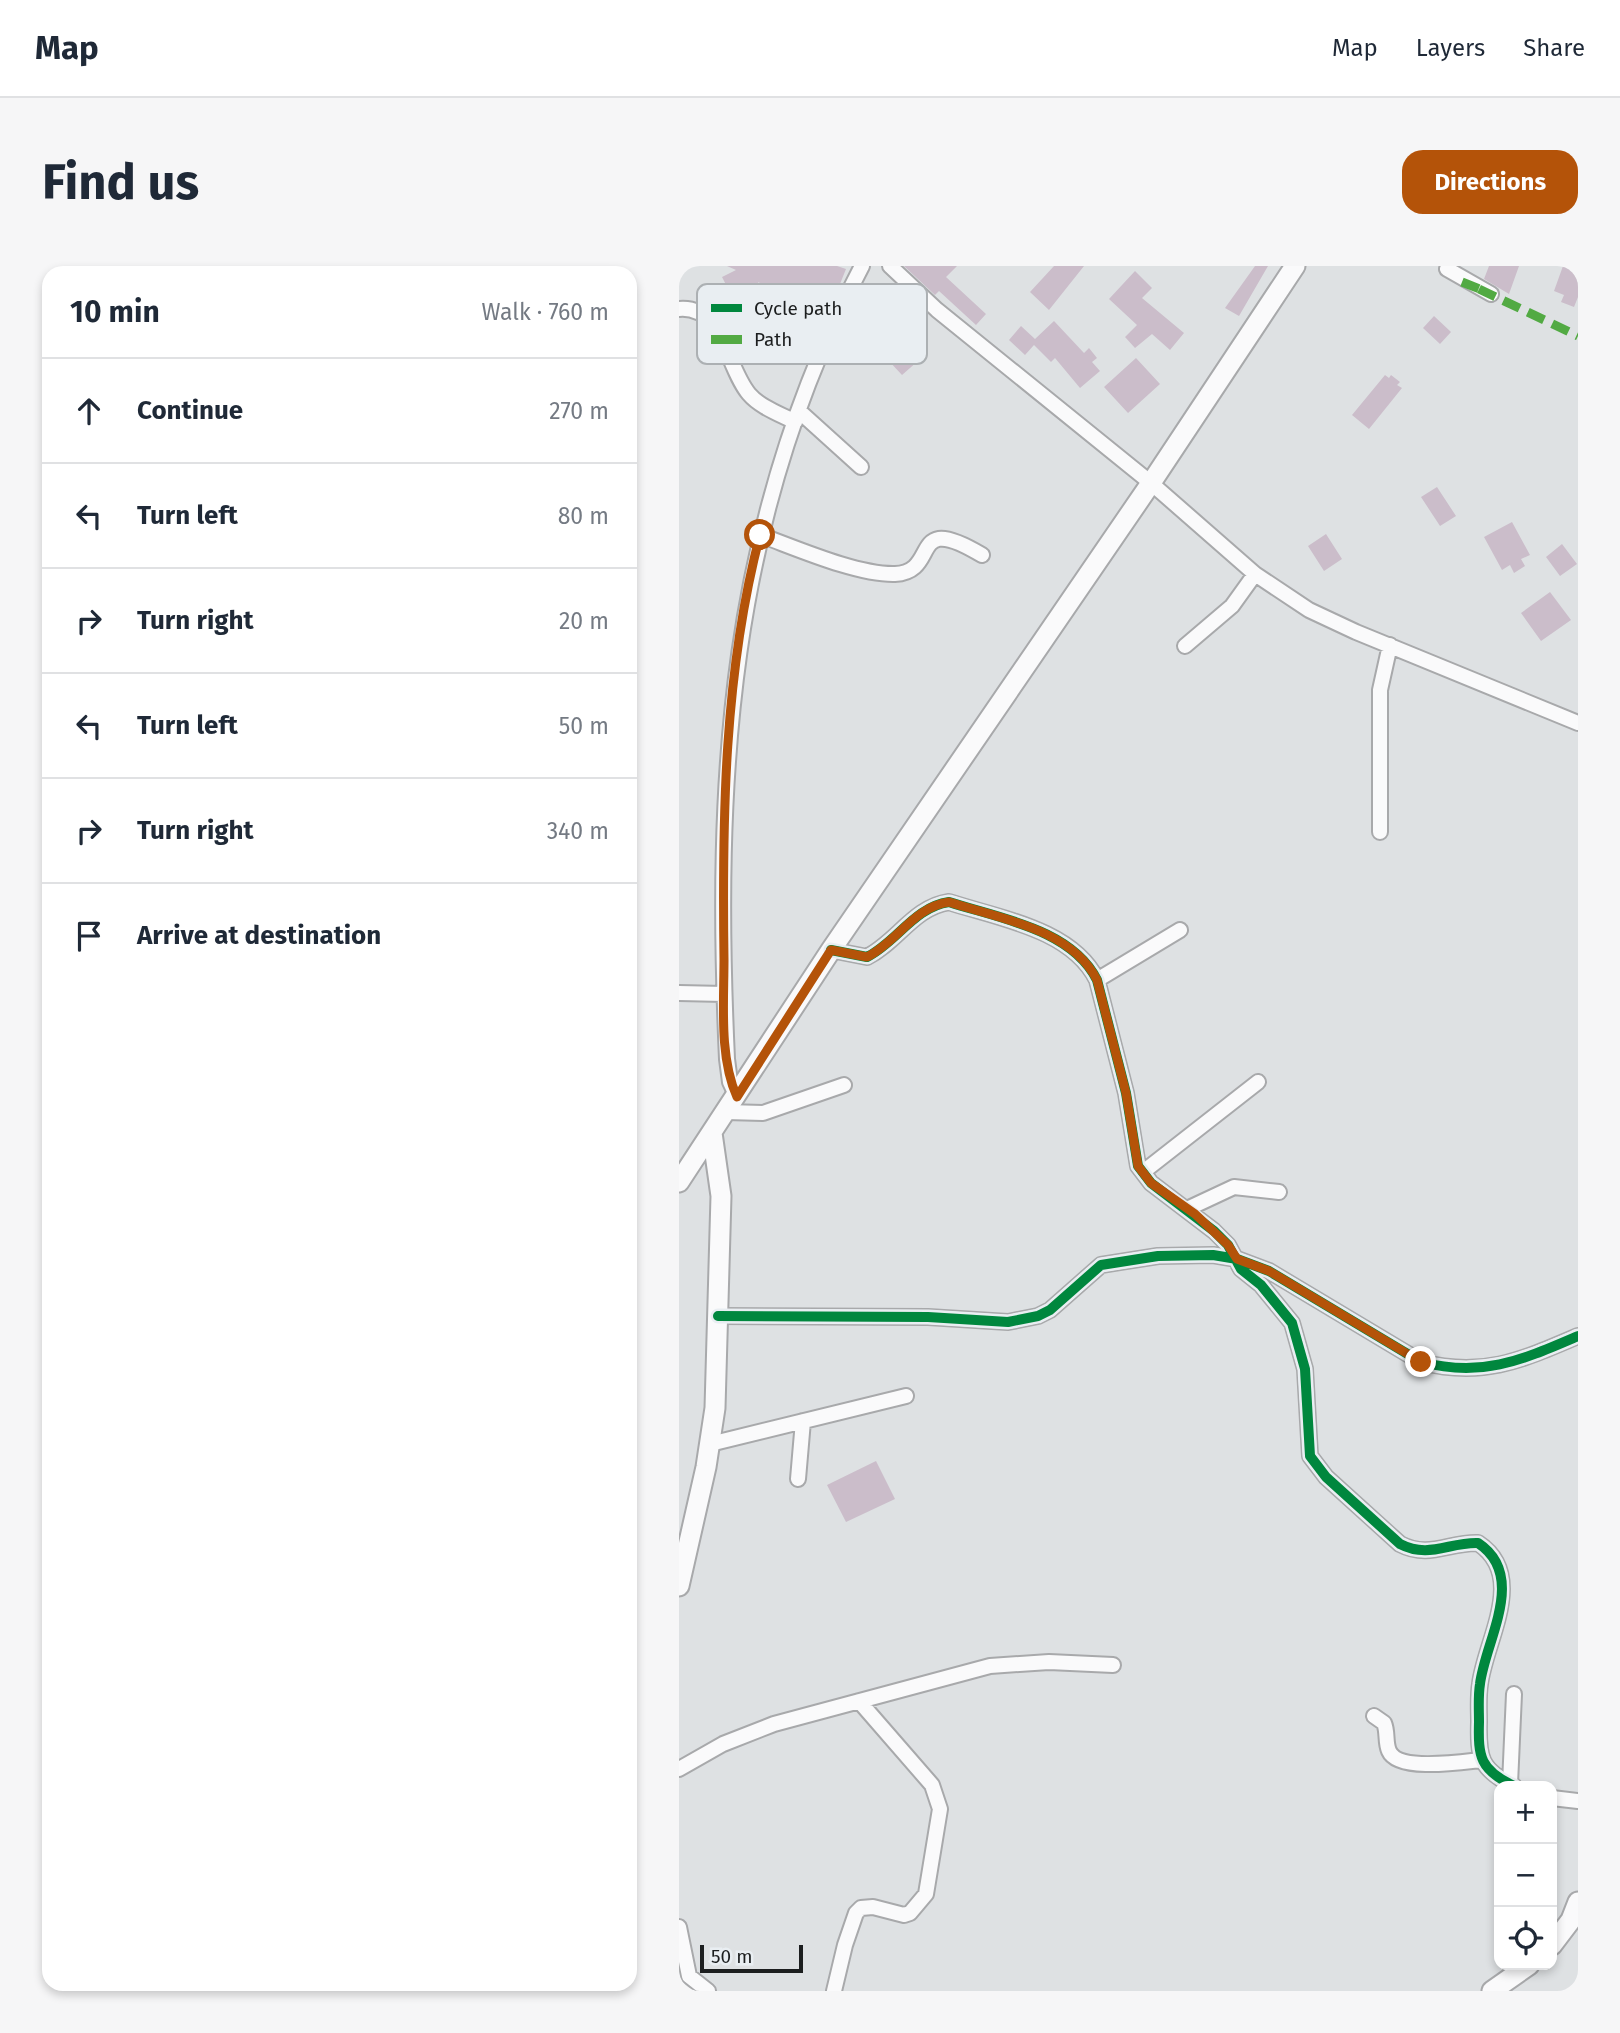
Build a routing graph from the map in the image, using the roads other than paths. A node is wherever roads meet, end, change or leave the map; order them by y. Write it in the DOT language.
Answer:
graph roads {
  1 [pos="862,266"];
  2 [pos="890,266"];
  3 [pos="1295,266"];
  4 [pos="1447,269"];
  5 [pos="852,284"];
  6 [pos="909,284"];
  7 [pos="1491,294"];
  8 [pos="927,301"];
  9 [pos="679,309"];
  10 [pos="697,311"];
  11 [pos="733,364"];
  12 [pos="817,364"];
  13 [pos="797,417"];
  14 [pos="861,467"];
  15 [pos="1151,483"];
  16 [pos="760,535"];
  17 [pos="982,555"];
  18 [pos="1255,573"];
  19 [pos="1389,645"];
  20 [pos="1185,646"];
  21 [pos="1578,723"];
  22 [pos="1380,832"];
  23 [pos="1180,930"];
  24 [pos="831,950"];
  25 [pos="1097,980"];
  26 [pos="679,993"];
  27 [pos="724,994"];
  28 [pos="1258,1082"];
  29 [pos="844,1085"];
  30 [pos="731,1105"];
  31 [pos="712,1133"];
  32 [pos="1143,1172"];
  33 [pos="679,1182"];
  34 [pos="1279,1192"];
  35 [pos="1187,1209"];
  36 [pos="1237,1259"];
  37 [pos="718,1316"];
  38 [pos="1578,1336"];
  39 [pos="906,1396"];
  40 [pos="803,1422"];
  41 [pos="710,1444"];
  42 [pos="798,1479"];
  43 [pos="679,1586"];
  44 [pos="1113,1665"];
  45 [pos="1514,1694"];
  46 [pos="859,1701"];
  47 [pos="1374,1716"];
  48 [pos="1481,1760"];
  49 [pos="679,1769"];
  50 [pos="1504,1781"];
  51 [pos="1512,1781"];
  52 [pos="1557,1799"];
  53 [pos="1578,1801"];
  54 [pos="1578,1902"];
  55 [pos="679,1927"];
  56 [pos="1557,1938"];
  57 [pos="1522,1970"];
  58 [pos="708,1991"];
  59 [pos="834,1991"];
  60 [pos="1492,1991"];
  1 -- 5 [label="street"];
  2 -- 6 [label="street"];
  3 -- 15 [label="main road"];
  4 -- 7 [label="street"];
  8 -- 15 [label="street"];
  9 -- 10 [label="street"];
  11 -- 13 [label="street"];
  12 -- 13 [label="street"];
  13 -- 14 [label="street"];
  13 -- 16 [label="street"];
  15 -- 18 [label="street"];
  15 -- 24 [label="main road"];
  16 -- 17 [label="street"];
  16 -- 27 [label="street"];
  18 -- 19 [label="street"];
  18 -- 20 [label="street"];
  19 -- 21 [label="street"];
  19 -- 22 [label="street"];
  23 -- 25 [label="street"];
  24 -- 25 [label="street"];
  24 -- 30 [label="main road"];
  25 -- 32 [label="street"];
  26 -- 27 [label="street"];
  27 -- 30 [label="street"];
  28 -- 32 [label="street"];
  29 -- 30 [label="street"];
  30 -- 31 [label="main road"];
  31 -- 33 [label="main road"];
  31 -- 37 [label="main road"];
  32 -- 35 [label="street"];
  34 -- 35 [label="street"];
  35 -- 36 [label="street"];
  36 -- 37 [label="street"];
  36 -- 38 [label="street"];
  36 -- 48 [label="street"];
  37 -- 41 [label="main road"];
  39 -- 40 [label="street"];
  40 -- 41 [label="street"];
  40 -- 42 [label="street"];
  41 -- 43 [label="main road"];
  44 -- 46 [label="street"];
  45 -- 51 [label="street"];
  46 -- 49 [label="street"];
  46 -- 59 [label="street"];
  47 -- 48 [label="street"];
  48 -- 50 [label="street"];
  52 -- 53 [label="street"];
  54 -- 56 [label="main road"];
  55 -- 58 [label="street"];
  57 -- 60 [label="main road"];
}
